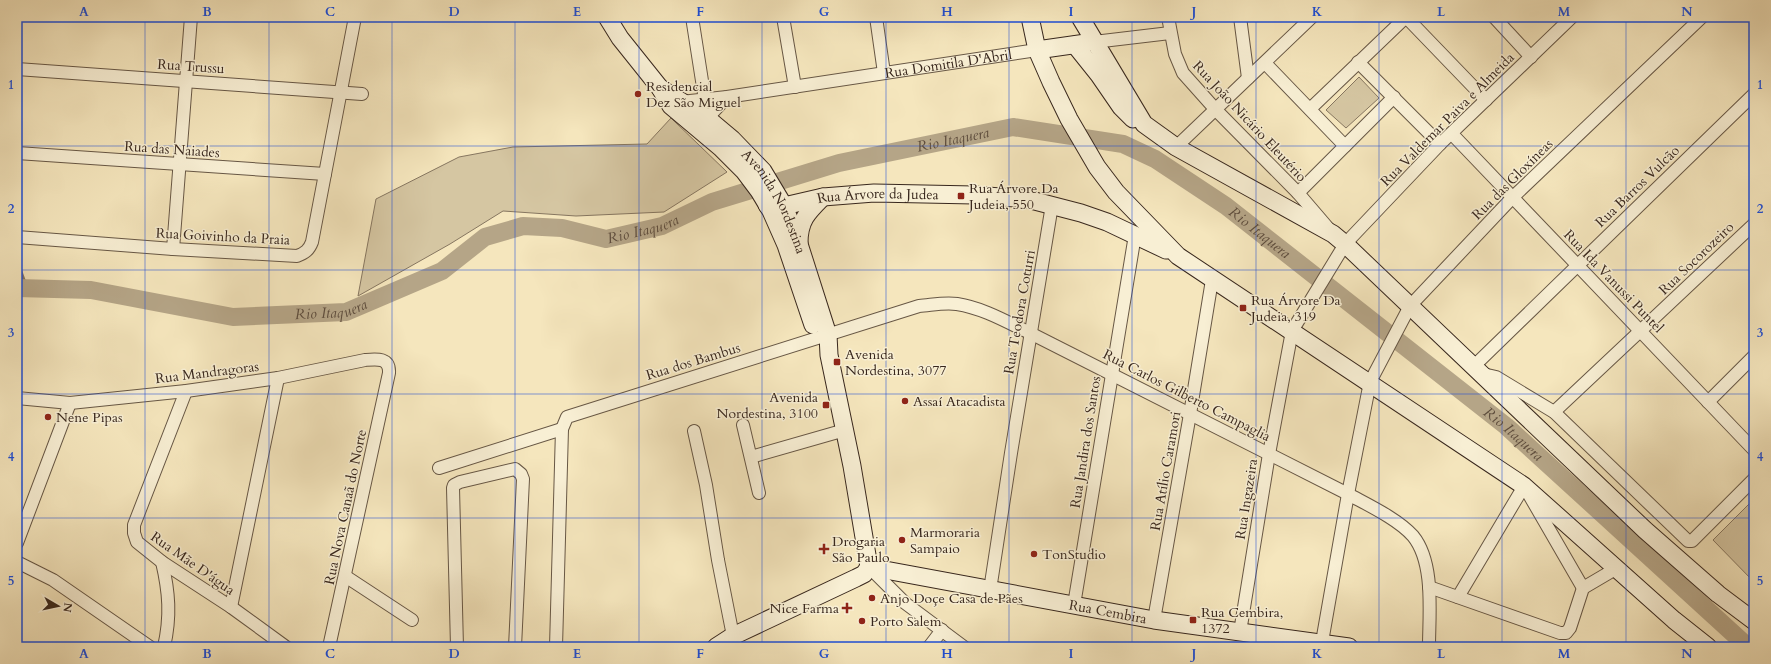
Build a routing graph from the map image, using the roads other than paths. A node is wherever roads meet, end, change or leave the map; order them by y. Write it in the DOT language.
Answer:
graph roads {
  1 [pos="191,17"];
  2 [pos="355,17"];
  3 [pos="607,17"];
  4 [pos="692,17"];
  5 [pos="783,17"];
  6 [pos="876,17"];
  7 [pos="1030,17"];
  8 [pos="1080,17"];
  9 [pos="1168,17"];
  10 [pos="1240,17"];
  11 [pos="1312,17"];
  12 [pos="1406,17"];
  13 [pos="1494,17"];
  14 [pos="1572,17"];
  15 [pos="1702,17"];
  16 [pos="1170,33"];
  17 [pos="1094,42"];
  18 [pos="1075,45"];
  19 [pos="1037,50"];
  20 [pos="1531,57"];
  21 [pos="1358,62"];
  22 [pos="1265,63"];
  23 [pos="17,69"];
  24 [pos="884,73"];
  25 [pos="1248,78"];
  26 [pos="186,81"];
  27 [pos="795,86"];
  28 [pos="660,88"];
  29 [pos="340,92"];
  30 [pos="362,94"];
  31 [pos="1754,94"];
  32 [pos="727,97"];
  33 [pos="1394,97"];
  34 [pos="705,100"];
  35 [pos="1486,100"];
  36 [pos="681,102"];
  37 [pos="1310,108"];
  38 [pos="1216,110"];
  39 [pos="702,123"];
  40 [pos="1144,124"];
  41 [pos="1452,134"];
  42 [pos="1440,144"];
  43 [pos="1345,146"];
  44 [pos="1176,147"];
  45 [pos="17,153"];
  46 [pos="180,165"];
  47 [pos="325,174"];
  48 [pos="1298,193"];
  49 [pos="823,197"];
  50 [pos="1512,198"];
  51 [pos="773,202"];
  52 [pos="1052,205"];
  53 [pos="1754,224"];
  54 [pos="1135,235"];
  55 [pos="17,237"];
  56 [pos="1339,239"];
  57 [pos="799,244"];
  58 [pos="173,249"];
  59 [pos="1178,256"];
  60 [pos="1578,265"];
  61 [pos="1212,280"];
  62 [pos="1406,313"];
  63 [pos="1292,331"];
  64 [pos="1641,331"];
  65 [pos="1030,333"];
  66 [pos="823,337"];
  67 [pos="1754,356"];
  68 [pos="1476,370"];
  69 [pos="389,373"];
  70 [pos="1112,374"];
  71 [pos="1372,377"];
  72 [pos="278,378"];
  73 [pos="186,391"];
  74 [pos="17,398"];
  75 [pos="1708,402"];
  76 [pos="70,403"];
  77 [pos="1554,412"];
  78 [pos="1190,414"];
  79 [pos="743,425"];
  80 [pos="562,429"];
  81 [pos="845,430"];
  82 [pos="694,431"];
  83 [pos="1754,450"];
  84 [pos="1269,454"];
  85 [pos="751,457"];
  86 [pos="439,468"];
  87 [pos="1754,479"];
  88 [pos="1524,486"];
  89 [pos="759,493"];
  90 [pos="1348,494"];
  91 [pos="17,543"];
  92 [pos="17,562"];
  93 [pos="162,562"];
  94 [pos="869,567"];
  95 [pos="1616,568"];
  96 [pos="897,572"];
  97 [pos="345,576"];
  98 [pos="1429,587"];
  99 [pos="1583,588"];
  100 [pos="891,590"];
  101 [pos="990,590"];
  102 [pos="1458,597"];
  103 [pos="1074,605"];
  104 [pos="231,607"];
  105 [pos="412,620"];
  106 [pos="1154,620"];
  107 [pos="1754,621"];
  108 [pos="942,630"];
  109 [pos="1240,632"];
  110 [pos="734,636"];
  111 [pos="1270,641"];
  112 [pos="1322,642"];
  113 [pos="150,647"];
  114 [pos="164,647"];
  115 [pos="286,647"];
  116 [pos="329,647"];
  117 [pos="457,647"];
  118 [pos="515,647"];
  119 [pos="556,647"];
  120 [pos="716,647"];
  121 [pos="929,647"];
  122 [pos="964,647"];
  123 [pos="1349,647"];
  124 [pos="1429,647"];
  125 [pos="1708,647"];
  1 -- 26 [label="street"];
  2 -- 29 [label="street, Rua Goivinho da Praia"];
  3 -- 28 [label="street, Avenida Nordestina"];
  4 -- 34 [label="street"];
  5 -- 27 [label="street"];
  6 -- 24 [label="street"];
  7 -- 19 [label="street"];
  8 -- 17 [label="street"];
  9 -- 16 [label="street, Rua João Nicário Eleutério"];
  10 -- 25 [label="street"];
  11 -- 22 [label="street"];
  12 -- 21 [label="street"];
  12 -- 35 [label="street"];
  13 -- 20 [label="street"];
  14 -- 20 [label="street, Rua Valdemar Paiva e Almeida"];
  15 -- 50 [label="street, Rua das Gloxíneas"];
  16 -- 17 [label="street, Rua Domitila D'Abril"];
  16 -- 38 [label="street, Rua João Nicário Eleutério"];
  17 -- 18 [label="street, Rua Domitila D'Abril"];
  17 -- 40 [label="street"];
  18 -- 19 [label="street, Rua Domitila D'Abril"];
  18 -- 40 [label="street"];
  19 -- 24 [label="street, Rua Domitila D'Abril"];
  19 -- 59 [label="street"];
  20 -- 35 [label="street, Rua Valdemar Paiva e Almeida"];
  21 -- 33 [label="street"];
  21 -- 37 [label="street"];
  22 -- 25 [label="street"];
  22 -- 37 [label="street"];
  23 -- 26 [label="street, Rua Trussu"];
  24 -- 27 [label="street, Rua Domitila D'Abril"];
  25 -- 38 [label="street"];
  26 -- 29 [label="street, Rua Trussu"];
  26 -- 46 [label="street"];
  27 -- 32 [label="street, Rua Domitila D'Abril"];
  28 -- 36 [label="street, Avenida Nordestina"];
  28 -- 39 [label="street, Avenida Nordestina"];
  29 -- 30 [label="street, Rua Trussu"];
  29 -- 47 [label="street, Rua Goivinho da Praia"];
  31 -- 60 [label="street, Rua Barros Vulcão"];
  32 -- 34 [label="street, Rua Domitila D'Abril"];
  32 -- 39 [label="street"];
  33 -- 42 [label="street"];
  33 -- 43 [label="street"];
  34 -- 36 [label="street, Rua Domitila D'Abril"];
  35 -- 41 [label="street, Rua Valdemar Paiva e Almeida"];
  36 -- 39 [label="street, Avenida Nordestina"];
  37 -- 43 [label="street"];
  38 -- 44 [label="street"];
  38 -- 48 [label="street, Rua João Nicário Eleutério"];
  39 -- 51 [label="street, Avenida Nordestina"];
  40 -- 44 [label="street"];
  41 -- 42 [label="street, Rua Valdemar Paiva e Almeida"];
  41 -- 50 [label="street, Rua Ida Vanussi Puntel"];
  42 -- 56 [label="street, Rua Valdemar Paiva e Almeida"];
  43 -- 48 [label="street"];
  44 -- 56 [label="street"];
  45 -- 46 [label="street, Rua das Naiades"];
  46 -- 47 [label="street, Rua das Naiades"];
  46 -- 58 [label="street"];
  47 -- 58 [label="street, Rua Goivinho da Praia"];
  48 -- 56 [label="street, Rua João Nicário Eleutério"];
  49 -- 51 [label="street, Rua Árvore da Judea"];
  49 -- 52 [label="street, Rua Árvore da Judea"];
  49 -- 57 [label="street"];
  50 -- 60 [label="street, Rua Ida Vanussi Puntel"];
  50 -- 62 [label="street, Rua das Gloxíneas"];
  51 -- 57 [label="street, Avenida Nordestina"];
  51 -- 66 [label="street, Avenida Nordestina"];
  52 -- 54 [label="street, Rua Árvore da Judea"];
  52 -- 65 [label="street, Rua Teodora Coturri"];
  53 -- 64 [label="street, Rua Socorozeiro"];
  54 -- 59 [label="street, Rua Árvore da Judea"];
  54 -- 70 [label="street, Rua Jandira dos Santos"];
  55 -- 58 [label="street, Rua Goivinho da Praia"];
  56 -- 62 [label="street"];
  56 -- 63 [label="street, Rua Ingazeira"];
  57 -- 66 [label="street, Avenida Nordestina"];
  59 -- 61 [label="street"];
  60 -- 64 [label="street, Rua Ida Vanussi Puntel"];
  60 -- 68 [label="street, Rua Barros Vulcão"];
  61 -- 63 [label="street"];
  61 -- 78 [label="street, Rua Atílio Caramori"];
  62 -- 68 [label="street"];
  62 -- 71 [label="street, Rua das Gloxíneas"];
  63 -- 71 [label="street"];
  63 -- 84 [label="street, Rua Ingazeira"];
  64 -- 75 [label="street, Rua Ida Vanussi Puntel"];
  64 -- 77 [label="street, Rua Socorozeiro"];
  65 -- 66 [label="street, Rua Carlos Gilberto Campaglia"];
  65 -- 70 [label="street, Rua Carlos Gilberto Campaglia"];
  65 -- 101 [label="street, Rua Teodora Coturri"];
  66 -- 80 [label="street, Rua dos Bambus"];
  66 -- 81 [label="street, Avenida Nordestina"];
  67 -- 75 [label="street"];
  68 -- 77 [label="street"];
  68 -- 107 [label="street"];
  69 -- 72 [label="street, Rua Mandragoras"];
  69 -- 97 [label="street, Rua Nova Canaã do Norte"];
  70 -- 78 [label="street, Rua Carlos Gilberto Campaglia"];
  70 -- 103 [label="street, Rua Jandira dos Santos"];
  71 -- 88 [label="street"];
  71 -- 90 [label="street, Rua das Gloxíneas"];
  72 -- 73 [label="street, Rua Mandragoras"];
  72 -- 104 [label="street"];
  73 -- 76 [label="street, Rua Mandragoras"];
  73 -- 93 [label="street, Rua Mãe D'água"];
  74 -- 76 [label="street, Rua Mandragoras"];
  75 -- 83 [label="street, Rua Ida Vanussi Puntel"];
  76 -- 91 [label="street"];
  77 -- 87 [label="street"];
  78 -- 84 [label="street, Rua Carlos Gilberto Campaglia"];
  78 -- 106 [label="street, Rua Atílio Caramori"];
  79 -- 85 [label="street"];
  80 -- 86 [label="street"];
  80 -- 119 [label="street"];
  81 -- 85 [label="street"];
  81 -- 94 [label="street, Avenida Nordestina"];
  82 -- 110 [label="street"];
  84 -- 90 [label="street, Rua Carlos Gilberto Campaglia"];
  84 -- 109 [label="street, Rua Ingazeira"];
  85 -- 89 [label="street"];
  88 -- 95 [label="street"];
  88 -- 99 [label="street"];
  88 -- 102 [label="street"];
  90 -- 98 [label="street, Rua Carlos Gilberto Campaglia"];
  90 -- 112 [label="street, Rua das Gloxíneas"];
  92 -- 113 [label="street"];
  93 -- 104 [label="street, Rua Mãe D'água"];
  93 -- 114 [label="street"];
  94 -- 96 [label="street, Rua Cembira"];
  94 -- 100 [label="street"];
  94 -- 110 [label="street"];
  95 -- 99 [label="street"];
  95 -- 125 [label="street"];
  96 -- 100 [label="street"];
  96 -- 101 [label="street, Rua Cembira"];
  97 -- 105 [label="street"];
  97 -- 116 [label="street, Rua Nova Canaã do Norte"];
  98 -- 102 [label="street"];
  98 -- 124 [label="street, Rua Carlos Gilberto Campaglia"];
  99 -- 102 [label="street"];
  100 -- 108 [label="street"];
  101 -- 103 [label="street, Rua Cembira"];
  103 -- 106 [label="street, Rua Cembira"];
  104 -- 115 [label="street, Rua Mãe D'água"];
  106 -- 109 [label="street, Rua Cembira"];
  108 -- 121 [label="street"];
  108 -- 122 [label="street"];
  109 -- 111 [label="street, Rua Cembira"];
  110 -- 120 [label="street"];
  111 -- 112 [label="street, Rua Cembira"];
  112 -- 123 [label="street, Rua Cembira"];
  117 -- 118 [label="street"];
}
